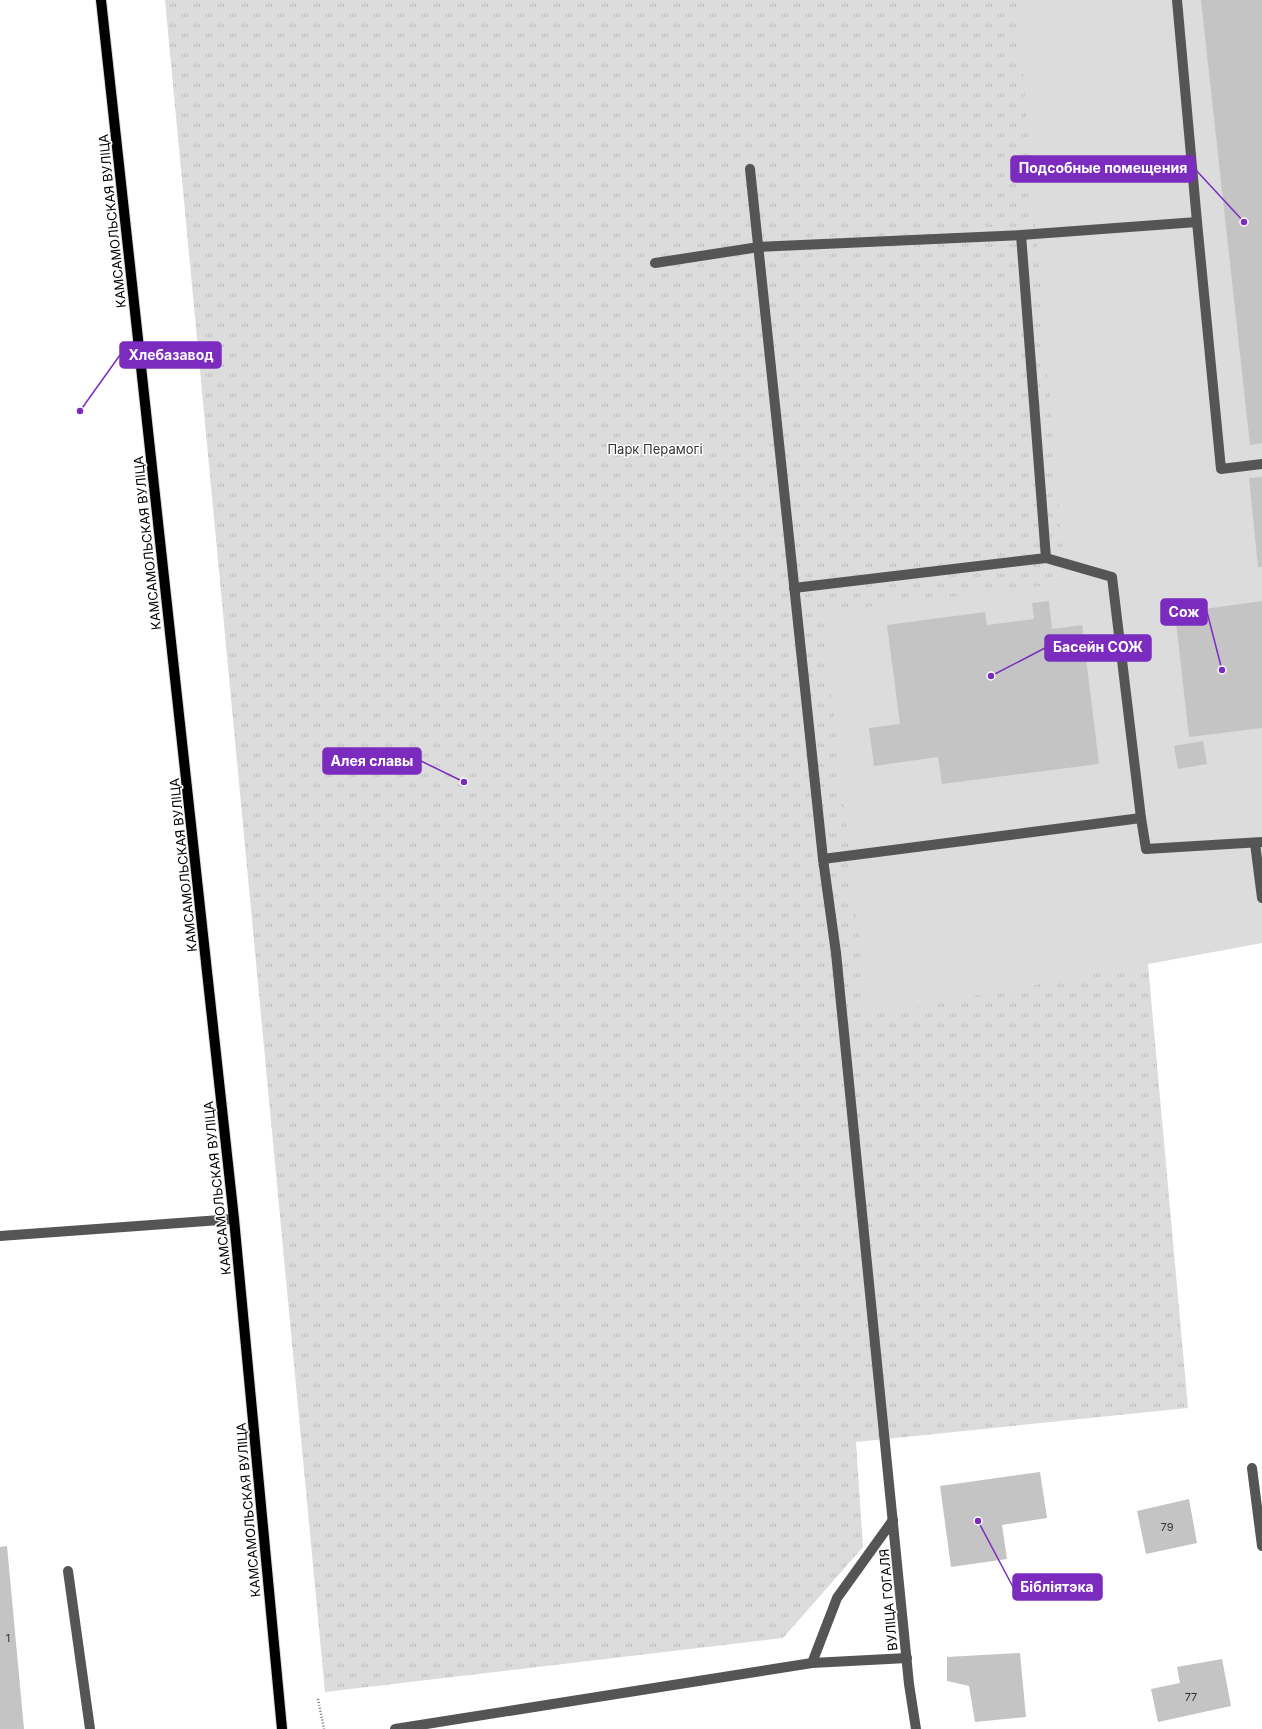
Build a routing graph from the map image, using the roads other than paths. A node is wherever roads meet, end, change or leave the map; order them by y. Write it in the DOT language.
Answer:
graph roads {
  1 [pos="101,0"];
  2 [pos="1177,0"];
  3 [pos="750,169"];
  4 [pos="1197,222"];
  5 [pos="1021,235"];
  6 [pos="759,247"];
  7 [pos="655,263"];
  8 [pos="1262,464"];
  9 [pos="1046,558"];
  10 [pos="794,588"];
  11 [pos="1141,818"];
  12 [pos="1259,843"];
  13 [pos="824,859"];
  14 [pos="1262,898"];
  15 [pos="234,1219"];
  16 [pos="0,1236"];
  17 [pos="1252,1468"];
  18 [pos="894,1520"];
  19 [pos="1262,1546"];
  20 [pos="68,1571"];
  21 [pos="907,1658"];
  22 [pos="812,1663"];
  23 [pos="90,1729"];
  24 [pos="282,1729"];
  25 [pos="395,1729"];
  26 [pos="916,1729"];
  1 -- 15 [label="main road, КАМСАМОЛЬСКАЯ ВУЛІЦА"];
  2 -- 4 [label="street"];
  3 -- 6 [label="street, ВУЛІЦА ГОГАЛЯ"];
  4 -- 5 [label="street"];
  4 -- 8 [label="street"];
  5 -- 6 [label="street"];
  5 -- 9 [label="street"];
  6 -- 7 [label="street"];
  6 -- 10 [label="street, ВУЛІЦА ГОГАЛЯ"];
  9 -- 10 [label="street"];
  9 -- 11 [label="street"];
  10 -- 13 [label="street, ВУЛІЦА ГОГАЛЯ"];
  11 -- 12 [label="street"];
  11 -- 13 [label="street"];
  12 -- 14 [label="street"];
  13 -- 18 [label="street, ВУЛІЦА ГОГАЛЯ"];
  15 -- 16 [label="street"];
  15 -- 24 [label="main road, КАМСАМОЛЬСКАЯ ВУЛІЦА"];
  17 -- 19 [label="street"];
  18 -- 21 [label="street, ВУЛІЦА ГОГАЛЯ"];
  18 -- 22 [label="street"];
  20 -- 23 [label="street"];
  21 -- 22 [label="street"];
  21 -- 26 [label="street, ВУЛІЦА ГОГАЛЯ"];
  22 -- 25 [label="street"];
}
